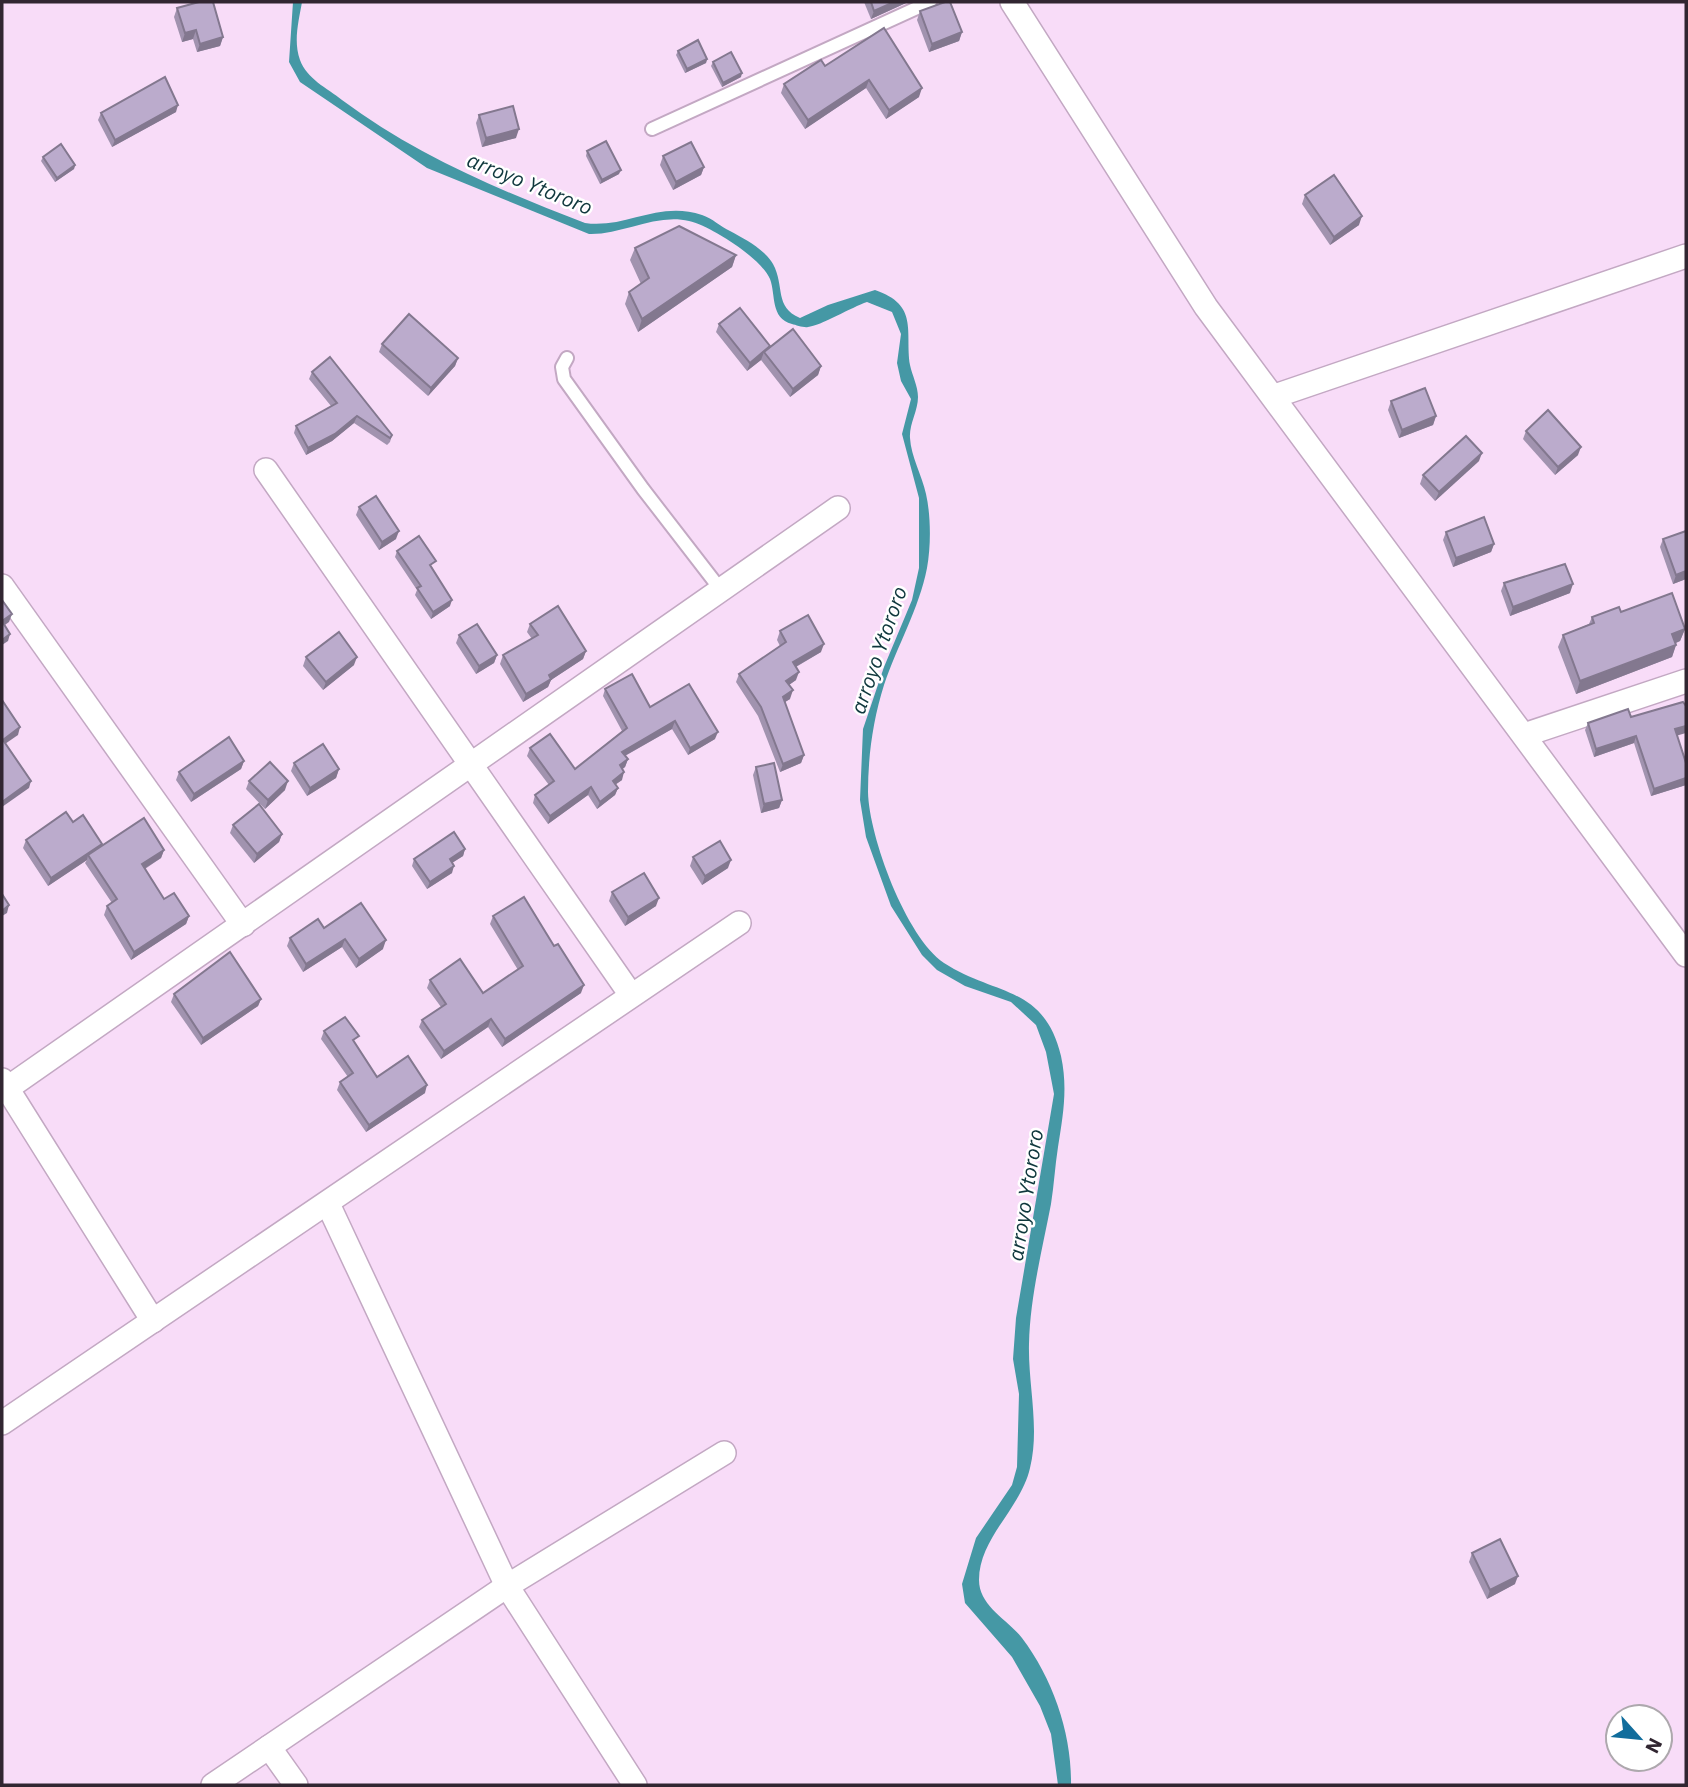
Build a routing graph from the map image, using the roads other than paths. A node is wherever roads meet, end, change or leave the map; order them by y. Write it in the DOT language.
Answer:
graph roads {
  1 [pos="930,2"];
  2 [pos="1012,2"];
  3 [pos="652,129"];
  4 [pos="1686,256"];
  5 [pos="567,358"];
  6 [pos="1275,396"];
  7 [pos="266,470"];
  8 [pos="838,508"];
  9 [pos="2,586"];
  10 [pos="721,590"];
  11 [pos="1686,681"];
  12 [pos="1524,735"];
  13 [pos="470,766"];
  14 [pos="739,923"];
  15 [pos="243,925"];
  16 [pos="1686,955"];
  17 [pos="631,995"];
  18 [pos="3,1087"];
  19 [pos="328,1204"];
  20 [pos="153,1321"];
  21 [pos="2,1423"];
  22 [pos="724,1453"];
  23 [pos="507,1586"];
  24 [pos="269,1747"];
  25 [pos="213,1785"];
  26 [pos="296,1785"];
  27 [pos="635,1785"];
  1 -- 3 [label="lane"];
  2 -- 6 [label="street"];
  4 -- 6 [label="street"];
  5 -- 10 [label="lane"];
  6 -- 12 [label="street"];
  7 -- 13 [label="street"];
  8 -- 10 [label="street"];
  9 -- 15 [label="street"];
  10 -- 13 [label="street"];
  11 -- 12 [label="street"];
  12 -- 16 [label="street"];
  13 -- 15 [label="street"];
  13 -- 17 [label="street"];
  14 -- 17 [label="street"];
  15 -- 18 [label="street"];
  17 -- 19 [label="street"];
  18 -- 20 [label="street"];
  19 -- 20 [label="street"];
  19 -- 23 [label="street"];
  20 -- 21 [label="street"];
  22 -- 23 [label="street"];
  23 -- 24 [label="street"];
  23 -- 27 [label="street"];
  24 -- 25 [label="street"];
  24 -- 26 [label="street"];
}
